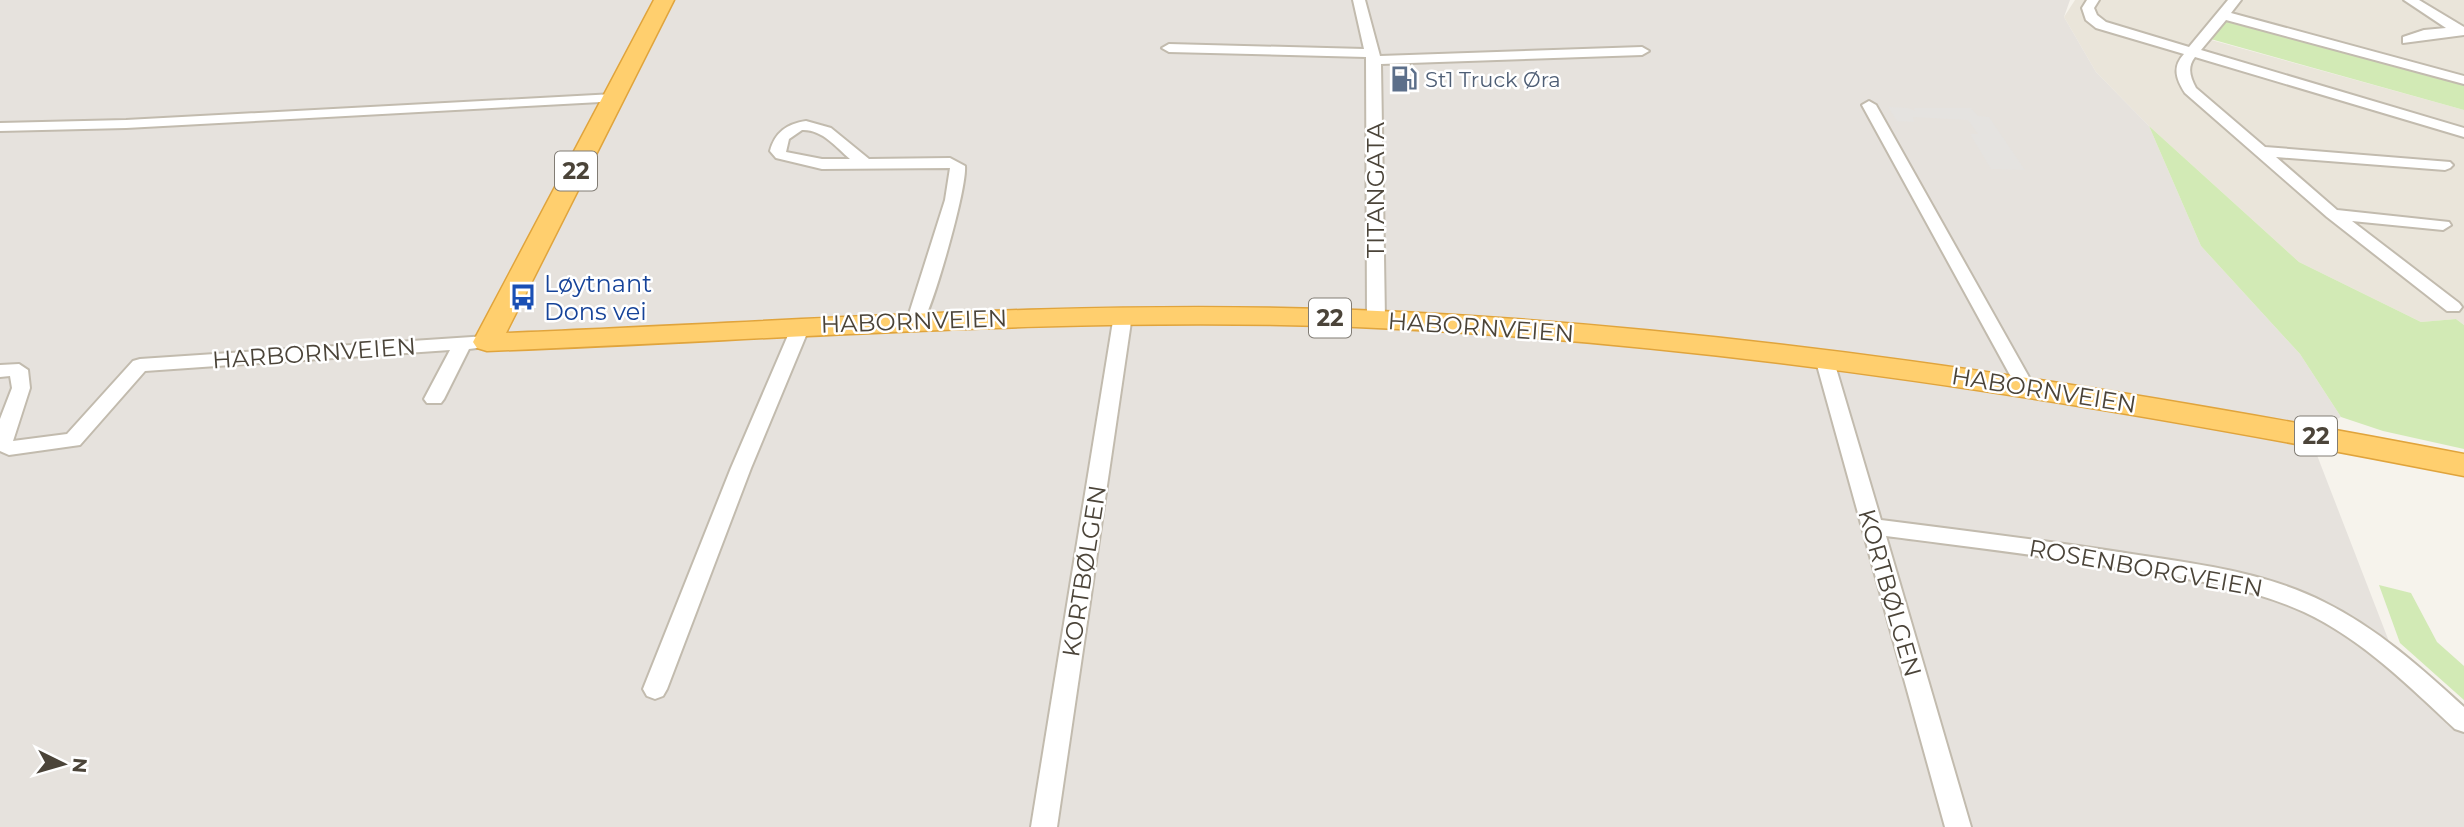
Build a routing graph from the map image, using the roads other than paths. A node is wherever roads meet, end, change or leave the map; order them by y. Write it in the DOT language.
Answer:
graph roads {
  1 [pos="664,0"];
  2 [pos="1359,0"];
  3 [pos="2093,0"];
  4 [pos="2235,0"];
  5 [pos="2410,0"];
  6 [pos="2223,15"];
  7 [pos="2462,31"];
  8 [pos="2408,40"];
  9 [pos="1169,48"];
  10 [pos="1642,51"];
  11 [pos="2190,53"];
  12 [pos="1373,57"];
  13 [pos="2464,80"];
  14 [pos="614,98"];
  15 [pos="1869,104"];
  16 [pos="0,127"];
  17 [pos="2464,133"];
  18 [pos="2259,151"];
  19 [pos="866,163"];
  20 [pos="2445,165"];
  21 [pos="2333,214"];
  22 [pos="2443,225"];
  23 [pos="2453,307"];
  24 [pos="1124,315"];
  25 [pos="916,320"];
  26 [pos="1376,320"];
  27 [pos="801,326"];
  28 [pos="475,343"];
  29 [pos="1824,358"];
  30 [pos="0,371"];
  31 [pos="2025,386"];
  32 [pos="434,399"];
  33 [pos="2464,465"];
  34 [pos="1871,527"];
  35 [pos="655,689"];
  36 [pos="2464,722"];
  37 [pos="1044,827"];
  38 [pos="1958,827"];
  1 -- 14 [label="highway, 22"];
  2 -- 12 [label="street, TITANGATA"];
  3 -- 11 [label="street"];
  4 -- 6 [label="street"];
  5 -- 7 [label="street"];
  6 -- 11 [label="street"];
  6 -- 13 [label="street"];
  7 -- 8 [label="street"];
  9 -- 12 [label="street"];
  10 -- 12 [label="street"];
  11 -- 17 [label="street"];
  11 -- 18 [label="street"];
  12 -- 26 [label="street, TITANGATA"];
  14 -- 16 [label="street"];
  14 -- 28 [label="highway, 22"];
  15 -- 31 [label="street"];
  18 -- 20 [label="street"];
  18 -- 21 [label="street"];
  19 -- 19 [label="street"];
  19 -- 25 [label="street"];
  21 -- 22 [label="street"];
  21 -- 23 [label="street"];
  24 -- 25 [label="highway, HABORNVEIEN / 22"];
  24 -- 26 [label="highway, HABORNVEIEN / 22"];
  24 -- 37 [label="street, KORTBØLGEN"];
  25 -- 27 [label="highway, HABORNVEIEN / 22"];
  26 -- 29 [label="highway, HABORNVEIEN / 22"];
  27 -- 28 [label="highway, HABORNVEIEN / 22"];
  27 -- 35 [label="street"];
  28 -- 30 [label="street, HARBORNVEIEN"];
  28 -- 32 [label="street"];
  29 -- 31 [label="highway, HABORNVEIEN / 22"];
  29 -- 34 [label="street, KORTBØLGEN"];
  31 -- 33 [label="highway, HABORNVEIEN / 22"];
  34 -- 36 [label="street, ROSENBORGVEIEN"];
  34 -- 38 [label="street, KORTBØLGEN"];
}
